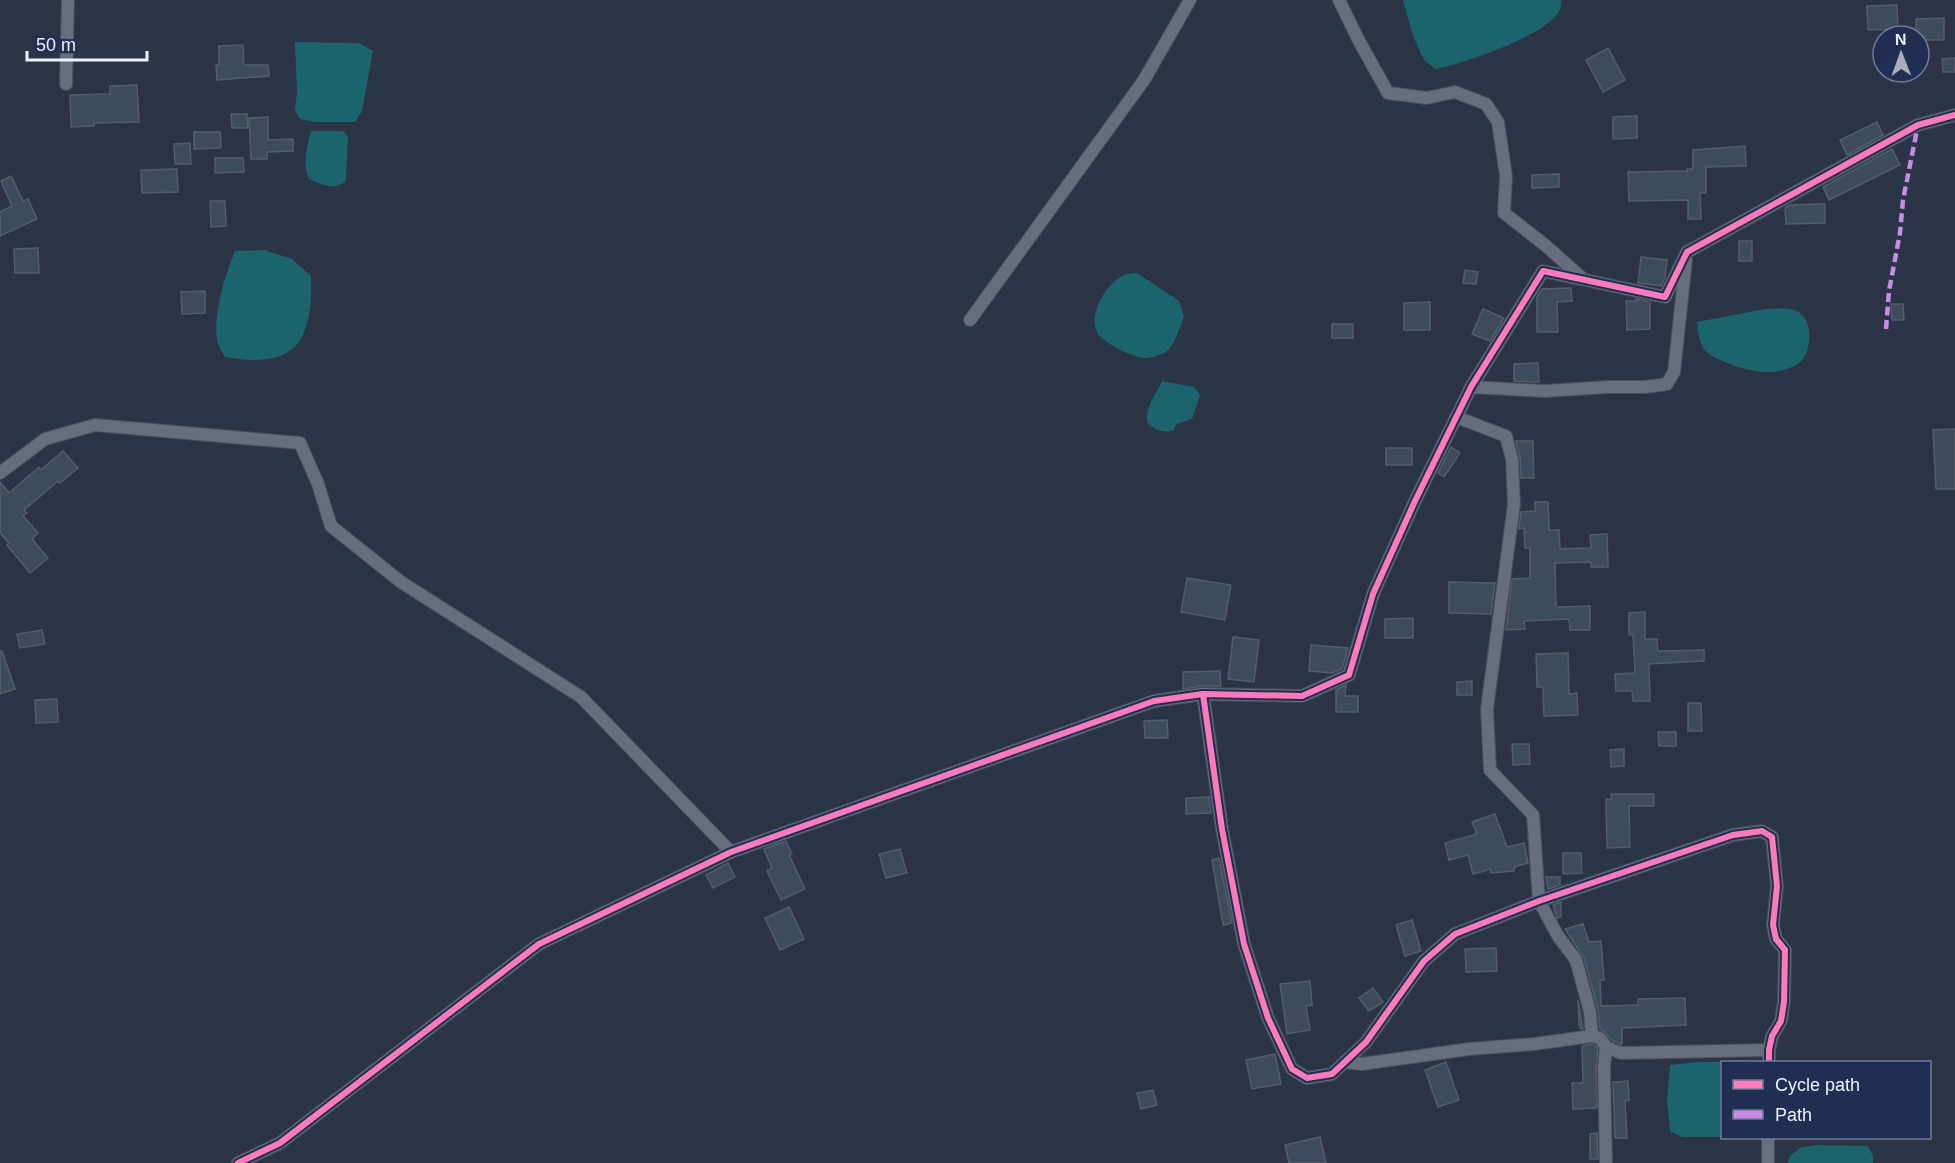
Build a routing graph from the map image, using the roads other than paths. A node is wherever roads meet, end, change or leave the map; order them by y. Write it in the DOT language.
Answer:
graph roads {
  1 [pos="68,0"];
  2 [pos="1190,0"];
  3 [pos="1339,0"];
  4 [pos="66,84"];
  5 [pos="1955,115"];
  6 [pos="1687,252"];
  7 [pos="1583,279"];
  8 [pos="970,320"];
  9 [pos="1471,387"];
  10 [pos="1456,417"];
  11 [pos="0,473"];
  12 [pos="1203,694"];
  13 [pos="731,852"];
  14 [pos="1539,901"];
  15 [pos="1593,1036"];
  16 [pos="1606,1047"];
  17 [pos="1769,1056"];
  18 [pos="1345,1062"];
  19 [pos="1768,1139"];
  20 [pos="238,1163"];
  21 [pos="1606,1163"];
  22 [pos="1768,1163"];
  1 -- 4 [label="street"];
  2 -- 8 [label="street"];
  3 -- 7 [label="street"];
  5 -- 6 [label="street"];
  6 -- 7 [label="street"];
  6 -- 9 [label="street"];
  7 -- 9 [label="street"];
  9 -- 10 [label="street"];
  10 -- 12 [label="street"];
  10 -- 14 [label="street"];
  11 -- 13 [label="street"];
  12 -- 13 [label="street"];
  12 -- 18 [label="street"];
  13 -- 20 [label="street"];
  14 -- 15 [label="street"];
  14 -- 17 [label="street"];
  14 -- 18 [label="street"];
  15 -- 16 [label="street"];
  15 -- 18 [label="street"];
  16 -- 17 [label="street"];
  16 -- 21 [label="street"];
  19 -- 22 [label="street"];
}
